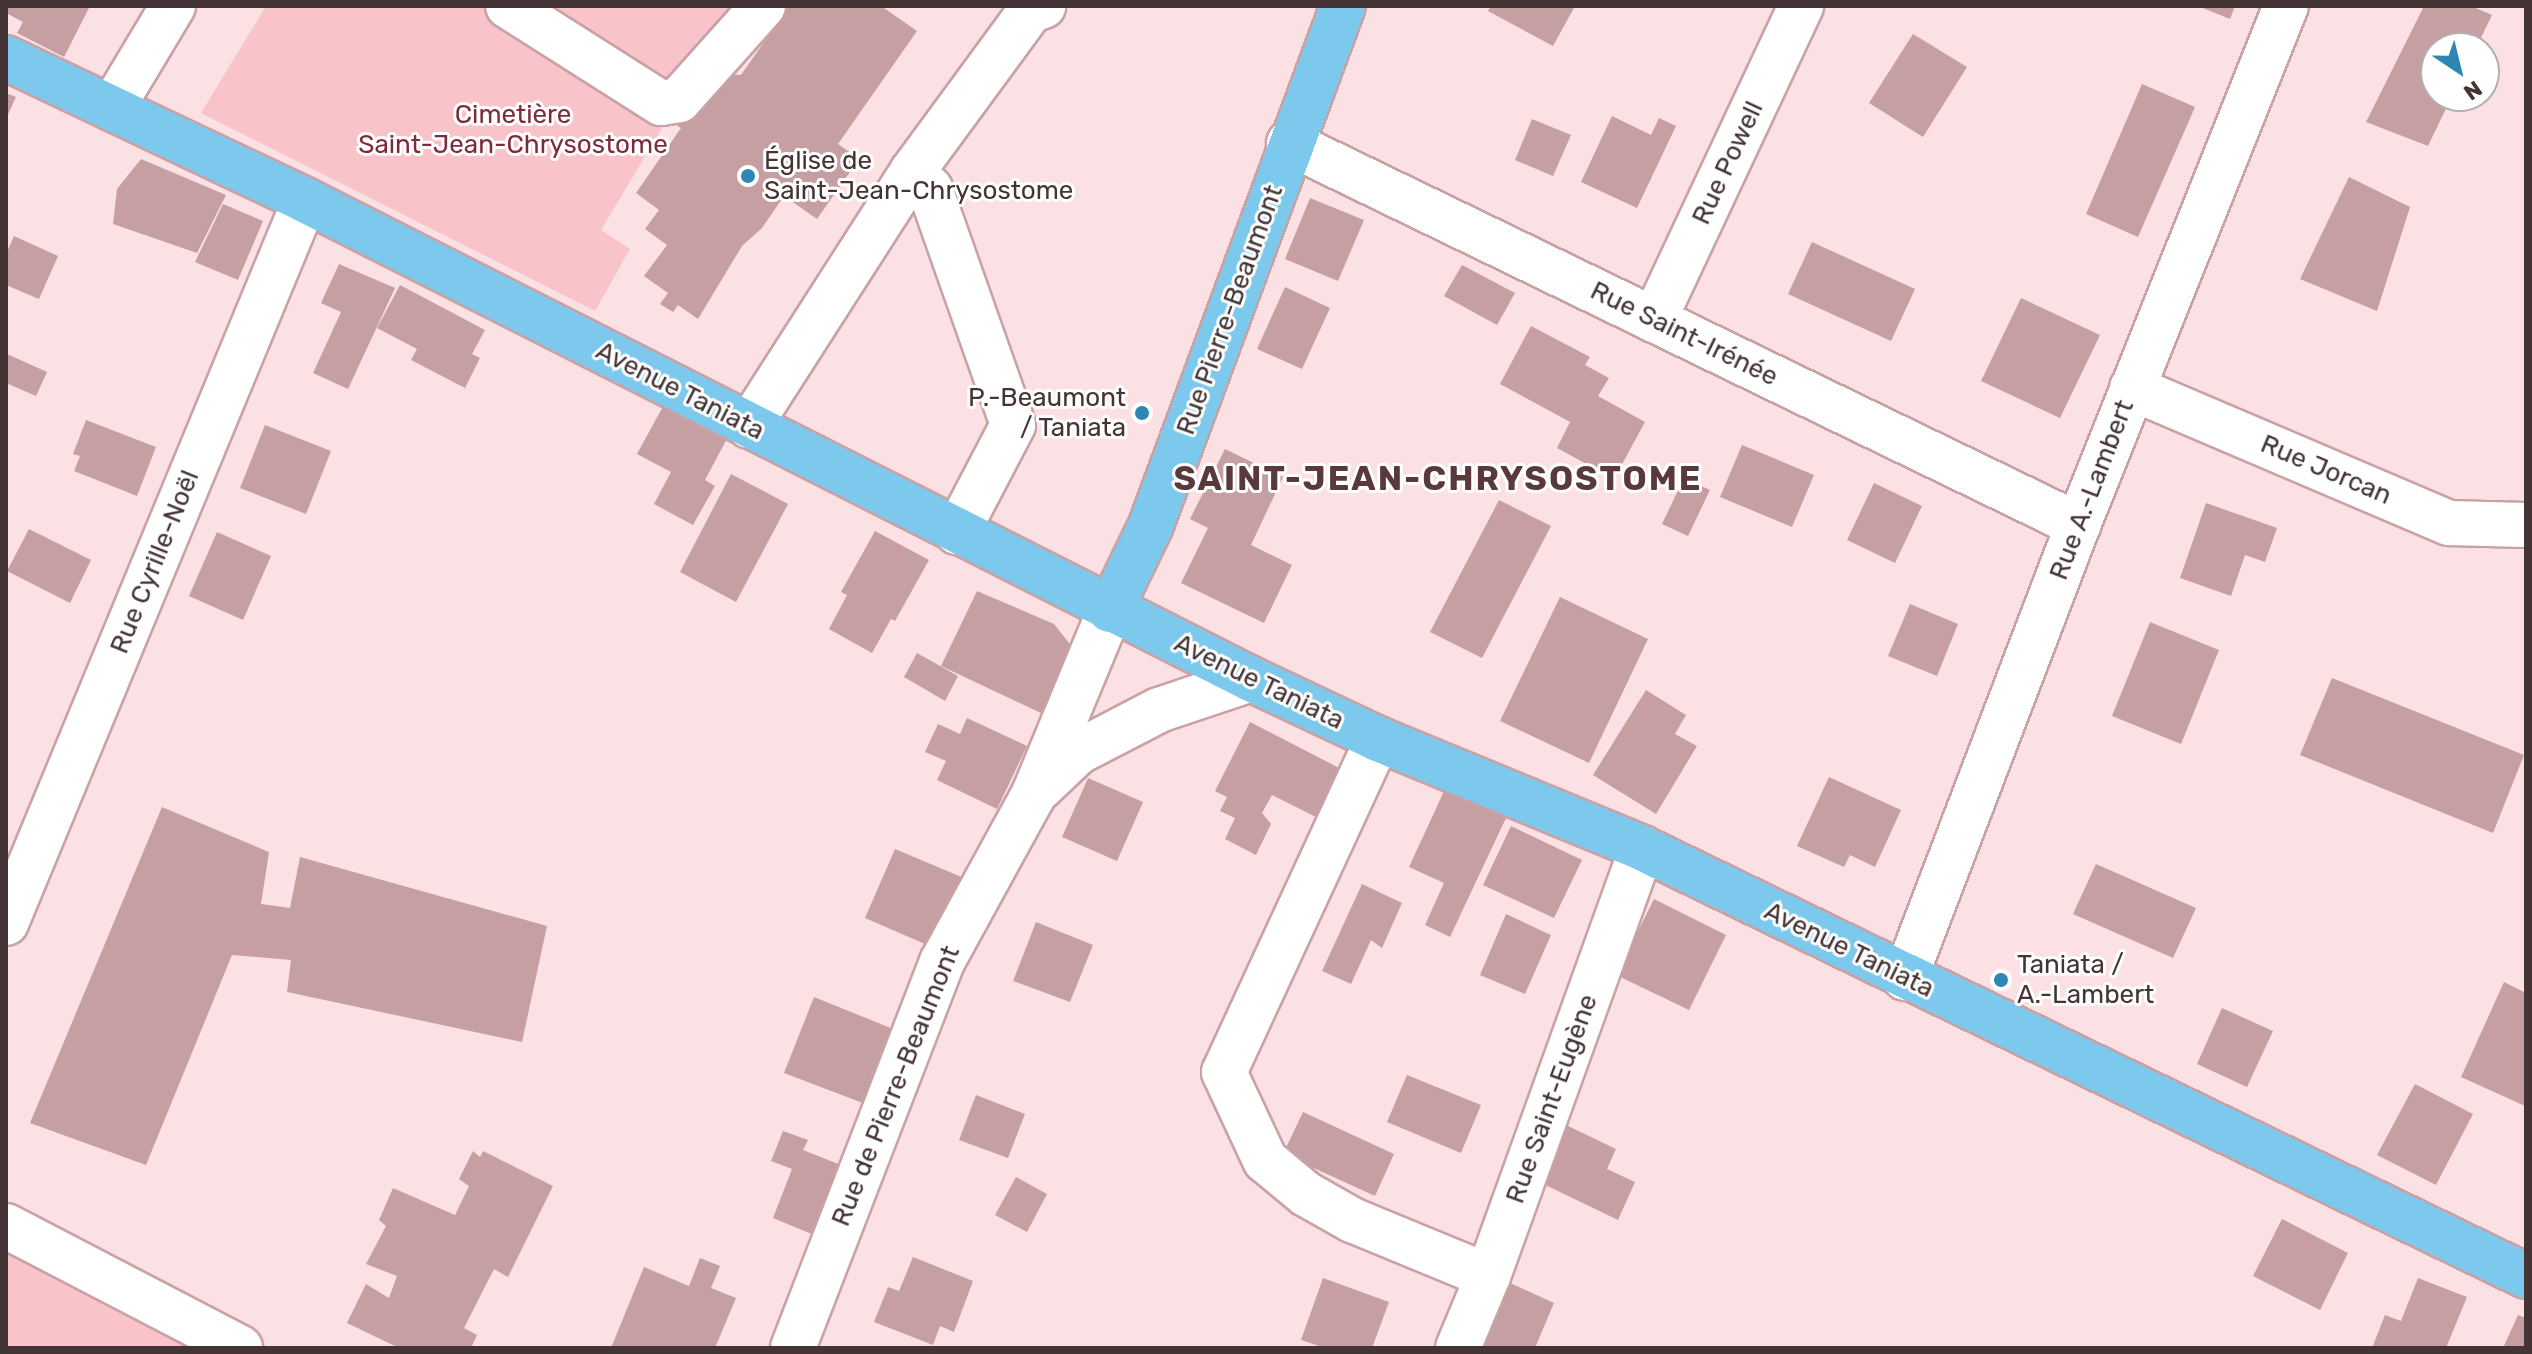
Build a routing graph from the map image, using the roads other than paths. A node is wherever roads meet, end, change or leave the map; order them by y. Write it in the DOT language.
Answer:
graph roads {
  1 [pos="173,6"];
  2 [pos="508,6"];
  3 [pos="763,6"];
  4 [pos="1343,6"];
  5 [pos="1801,6"];
  6 [pos="2286,6"];
  7 [pos="1033,7"];
  8 [pos="6,58"];
  9 [pos="112,108"];
  10 [pos="1289,143"];
  11 [pos="912,172"];
  12 [pos="305,200"];
  13 [pos="1654,320"];
  14 [pos="2132,388"];
  15 [pos="749,426"];
  16 [pos="2078,525"];
  17 [pos="2526,525"];
  18 [pos="957,532"];
  19 [pos="1110,610"];
  20 [pos="1251,679"];
  21 [pos="1378,739"];
  22 [pos="1033,796"];
  23 [pos="1642,848"];
  24 [pos="6,923"];
  25 [pos="1905,978"];
  26 [pos="6,1226"];
  27 [pos="1488,1276"];
  28 [pos="2526,1276"];
  29 [pos="240,1348"];
  30 [pos="793,1348"];
  31 [pos="1458,1348"];
  1 -- 9 [label="street"];
  2 -- 3 [label="street"];
  4 -- 10 [label="main road, Rue Pierre-Beaumont"];
  5 -- 13 [label="street, Rue Powell"];
  6 -- 14 [label="street, Rue A.-Lambert"];
  7 -- 11 [label="street"];
  8 -- 9 [label="main road, Avenue Taniata"];
  9 -- 12 [label="main road, Avenue Taniata"];
  10 -- 13 [label="street, Rue Saint-Irénée"];
  10 -- 19 [label="main road, Rue Pierre-Beaumont"];
  11 -- 15 [label="street"];
  11 -- 18 [label="street"];
  12 -- 15 [label="main road, Avenue Taniata"];
  12 -- 24 [label="street, Rue Cyrille-Noël"];
  13 -- 16 [label="street, Rue Saint-Irénée"];
  14 -- 16 [label="street, Rue A.-Lambert"];
  14 -- 17 [label="street, Rue Jorcan"];
  15 -- 18 [label="main road, Avenue Taniata"];
  16 -- 25 [label="street, Rue A.-Lambert"];
  18 -- 19 [label="main road, Avenue Taniata"];
  19 -- 20 [label="main road, Avenue Taniata"];
  19 -- 22 [label="street, Rue de Pierre-Beaumont"];
  20 -- 21 [label="main road, Avenue Taniata"];
  20 -- 22 [label="street"];
  21 -- 23 [label="main road, Avenue Taniata"];
  21 -- 27 [label="street"];
  22 -- 30 [label="street, Rue de Pierre-Beaumont"];
  23 -- 25 [label="main road, Avenue Taniata"];
  23 -- 27 [label="street, Rue Saint-Eugène"];
  25 -- 28 [label="main road, Avenue Taniata"];
  26 -- 29 [label="street"];
  27 -- 31 [label="street, Rue Saint-Eugène"];
}
